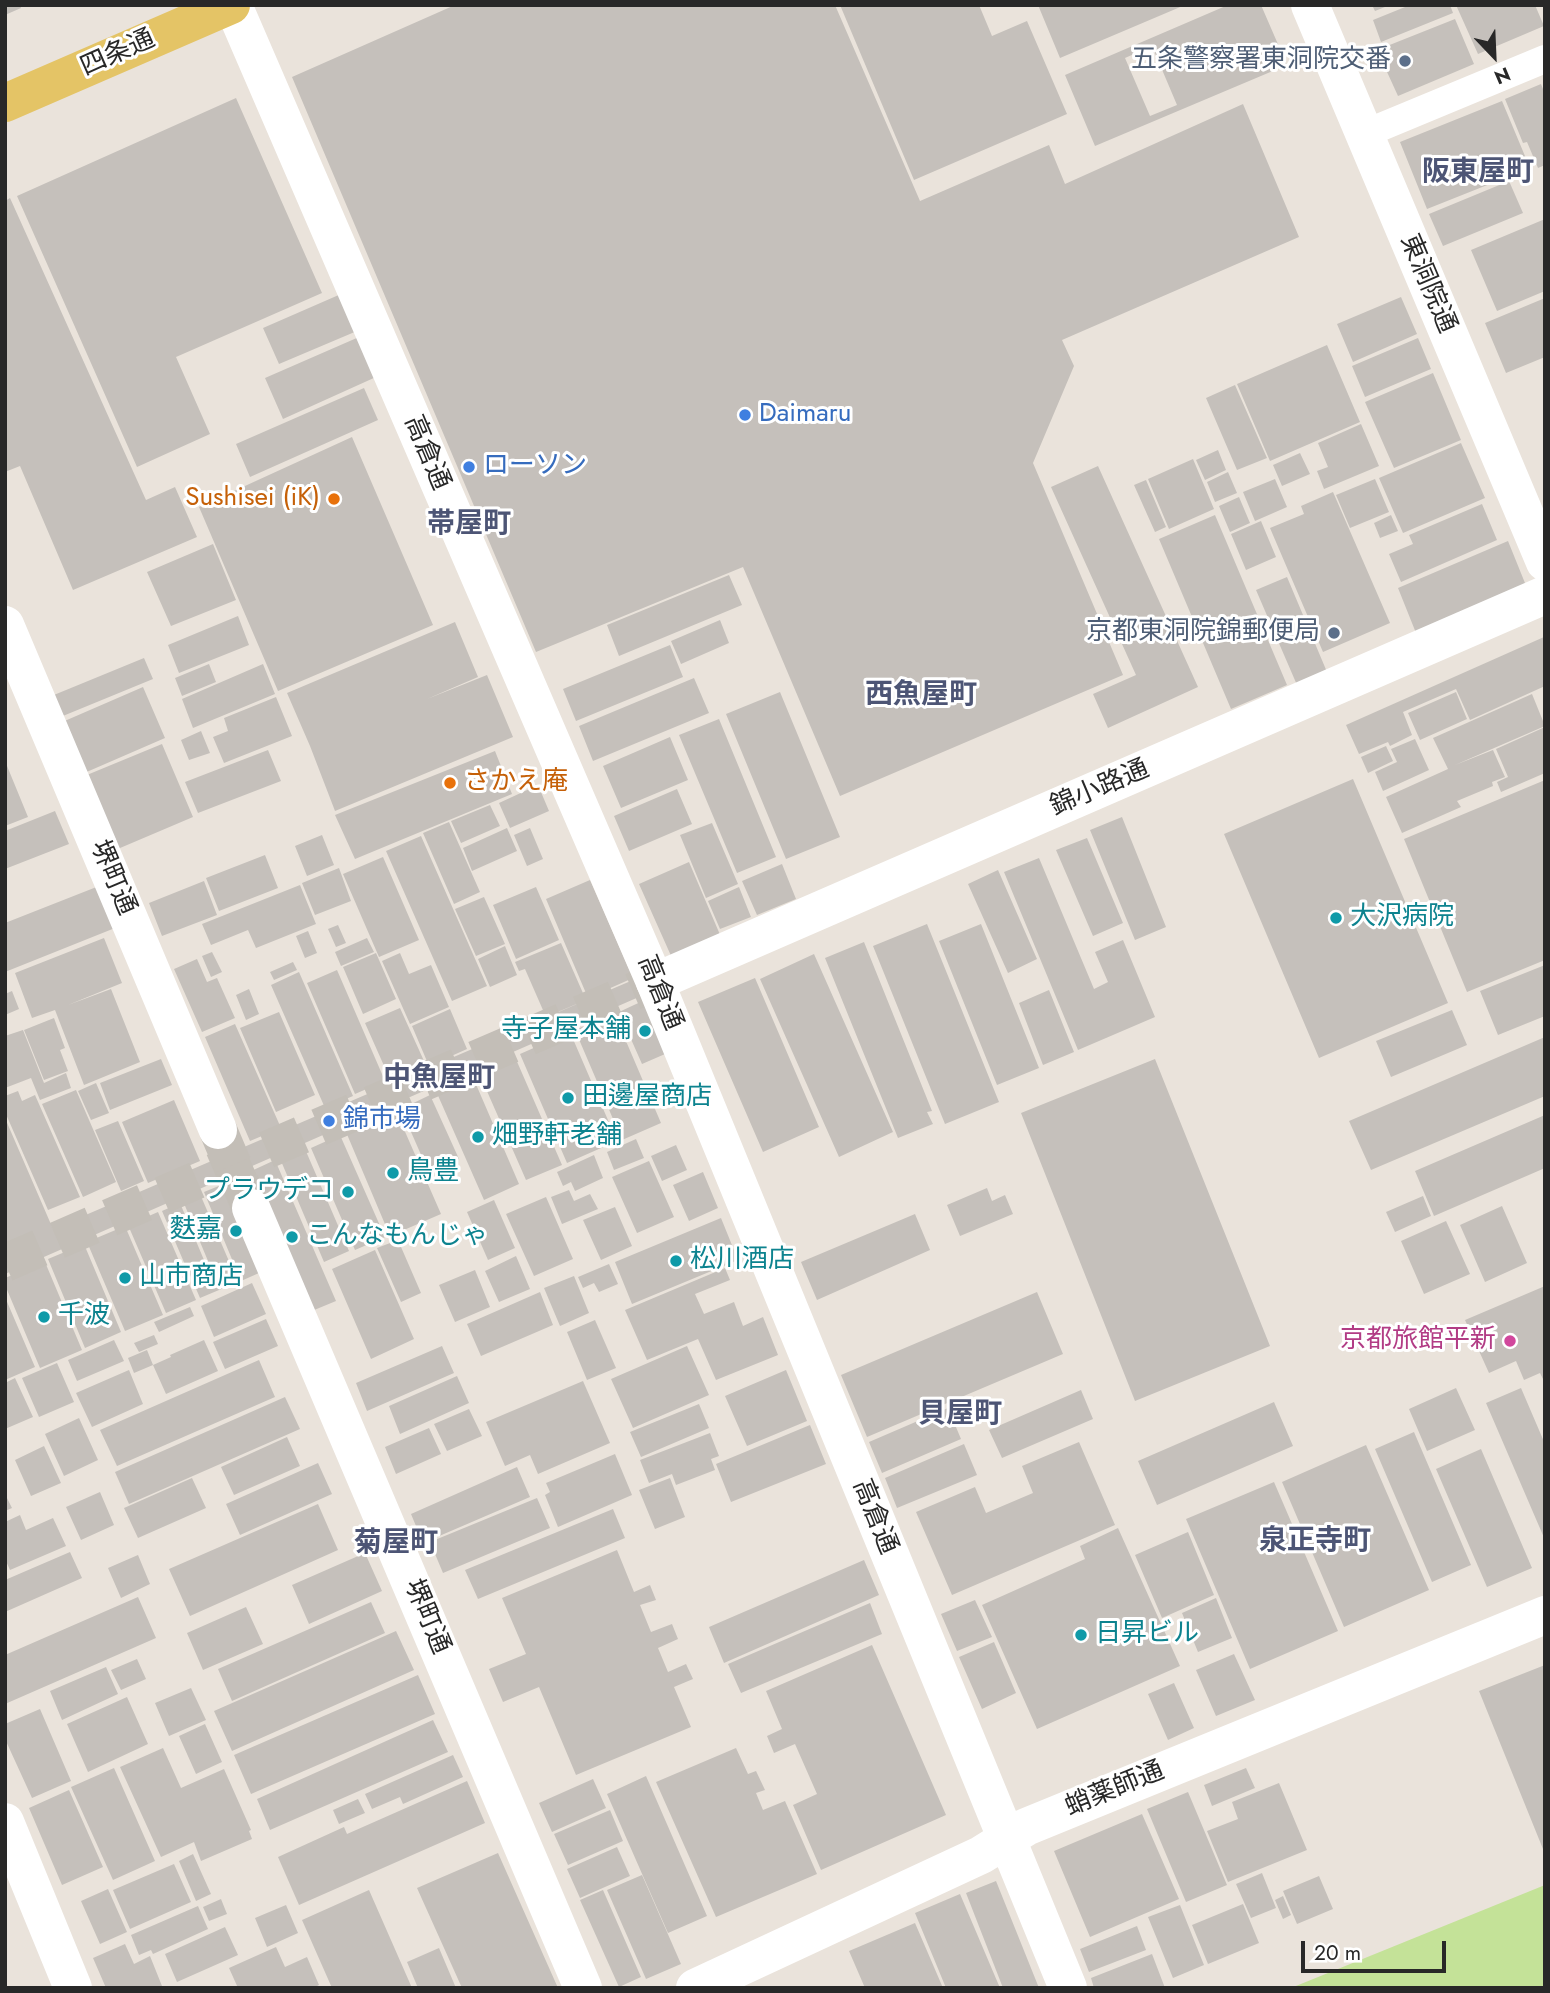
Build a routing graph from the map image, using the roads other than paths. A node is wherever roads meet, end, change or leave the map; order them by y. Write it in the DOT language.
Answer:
graph roads {
  1 [pos="232,5"];
  2 [pos="1310,5"];
  3 [pos="1545,59"];
  4 [pos="5,103"];
  5 [pos="1364,134"];
  6 [pos="1545,562"];
  7 [pos="1545,595"];
  8 [pos="5,625"];
  9 [pos="655,982"];
  10 [pos="218,1130"];
  11 [pos="251,1208"];
  12 [pos="1545,1615"];
  13 [pos="5,1822"];
  14 [pos="1006,1839"];
  15 [pos="74,1988"];
  16 [pos="583,1988"];
  17 [pos="695,1988"];
  18 [pos="1068,1988"];
  1 -- 4 [label="main road, 四条通"];
  1 -- 9 [label="street, 高倉通"];
  2 -- 5 [label="street, 東洞院通"];
  3 -- 5 [label="lane"];
  5 -- 6 [label="street, 東洞院通"];
  7 -- 9 [label="street, 錦小路通"];
  8 -- 10 [label="street, 堺町通"];
  9 -- 14 [label="street, 高倉通"];
  11 -- 16 [label="street, 堺町通"];
  12 -- 14 [label="street, 蛸薬師通"];
  13 -- 15 [label="street"];
  14 -- 17 [label="street, 蛸薬師通"];
  14 -- 18 [label="street, 高倉通"];
}
